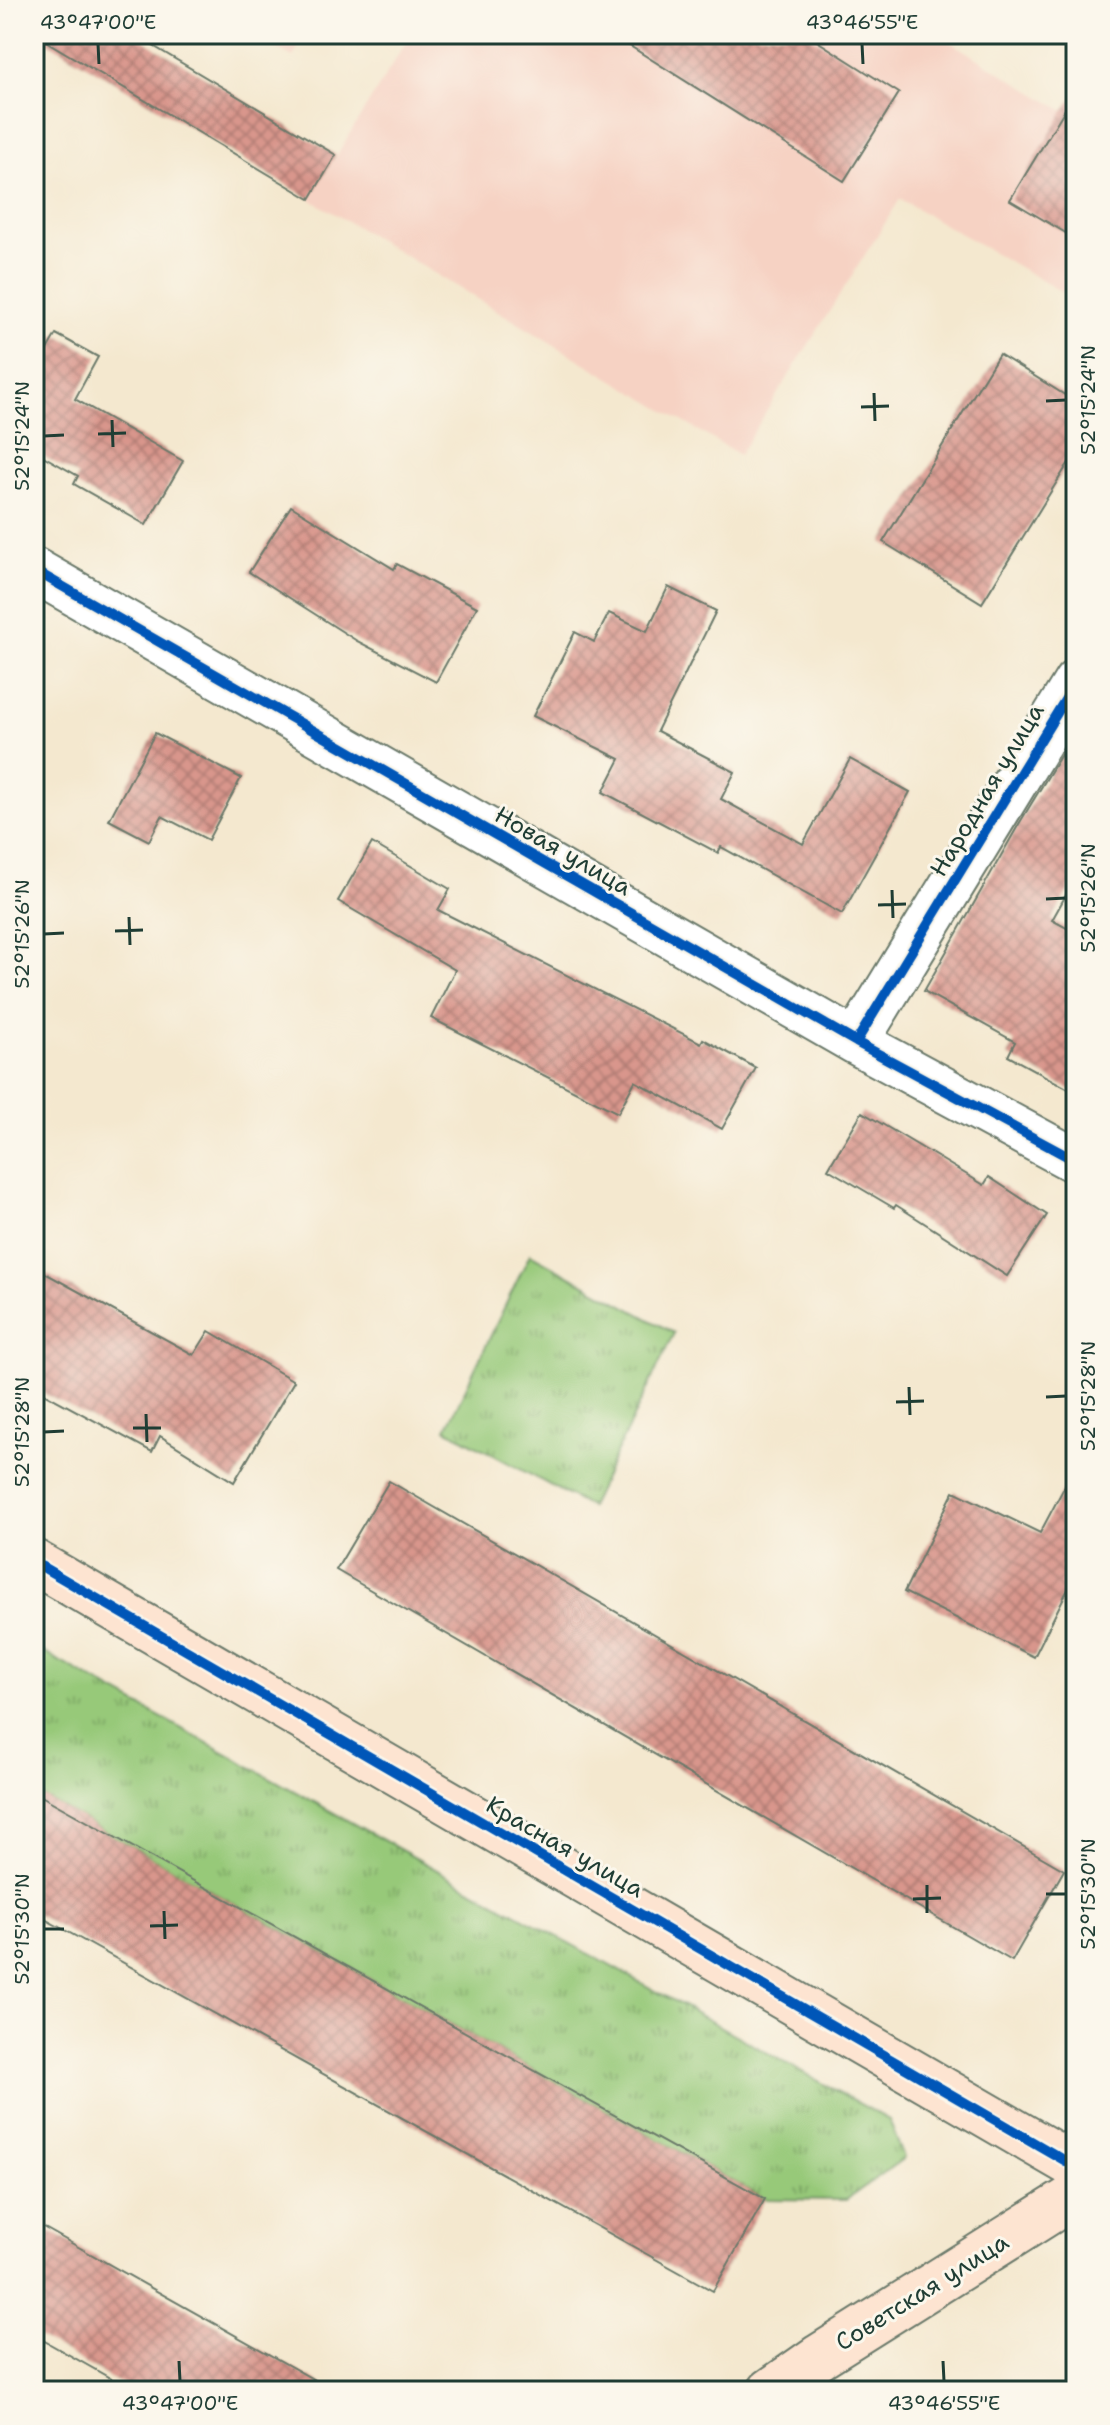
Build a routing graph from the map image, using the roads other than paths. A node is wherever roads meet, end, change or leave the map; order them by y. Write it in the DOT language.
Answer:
graph roads {
  1 [pos="34,570"];
  2 [pos="1076,682"];
  3 [pos="856,1042"];
  4 [pos="1076,1161"];
  5 [pos="34,1562"];
  6 [pos="1076,2167"];
  7 [pos="1076,2195"];
  8 [pos="770,2391"];
  1 -- 3 [label="street, Новая улица"];
  2 -- 3 [label="street, Народная улица"];
  3 -- 4 [label="street, Новая улица"];
  5 -- 6 [label="street, Красная улица"];
  7 -- 8 [label="street, Советская улица"];
}
